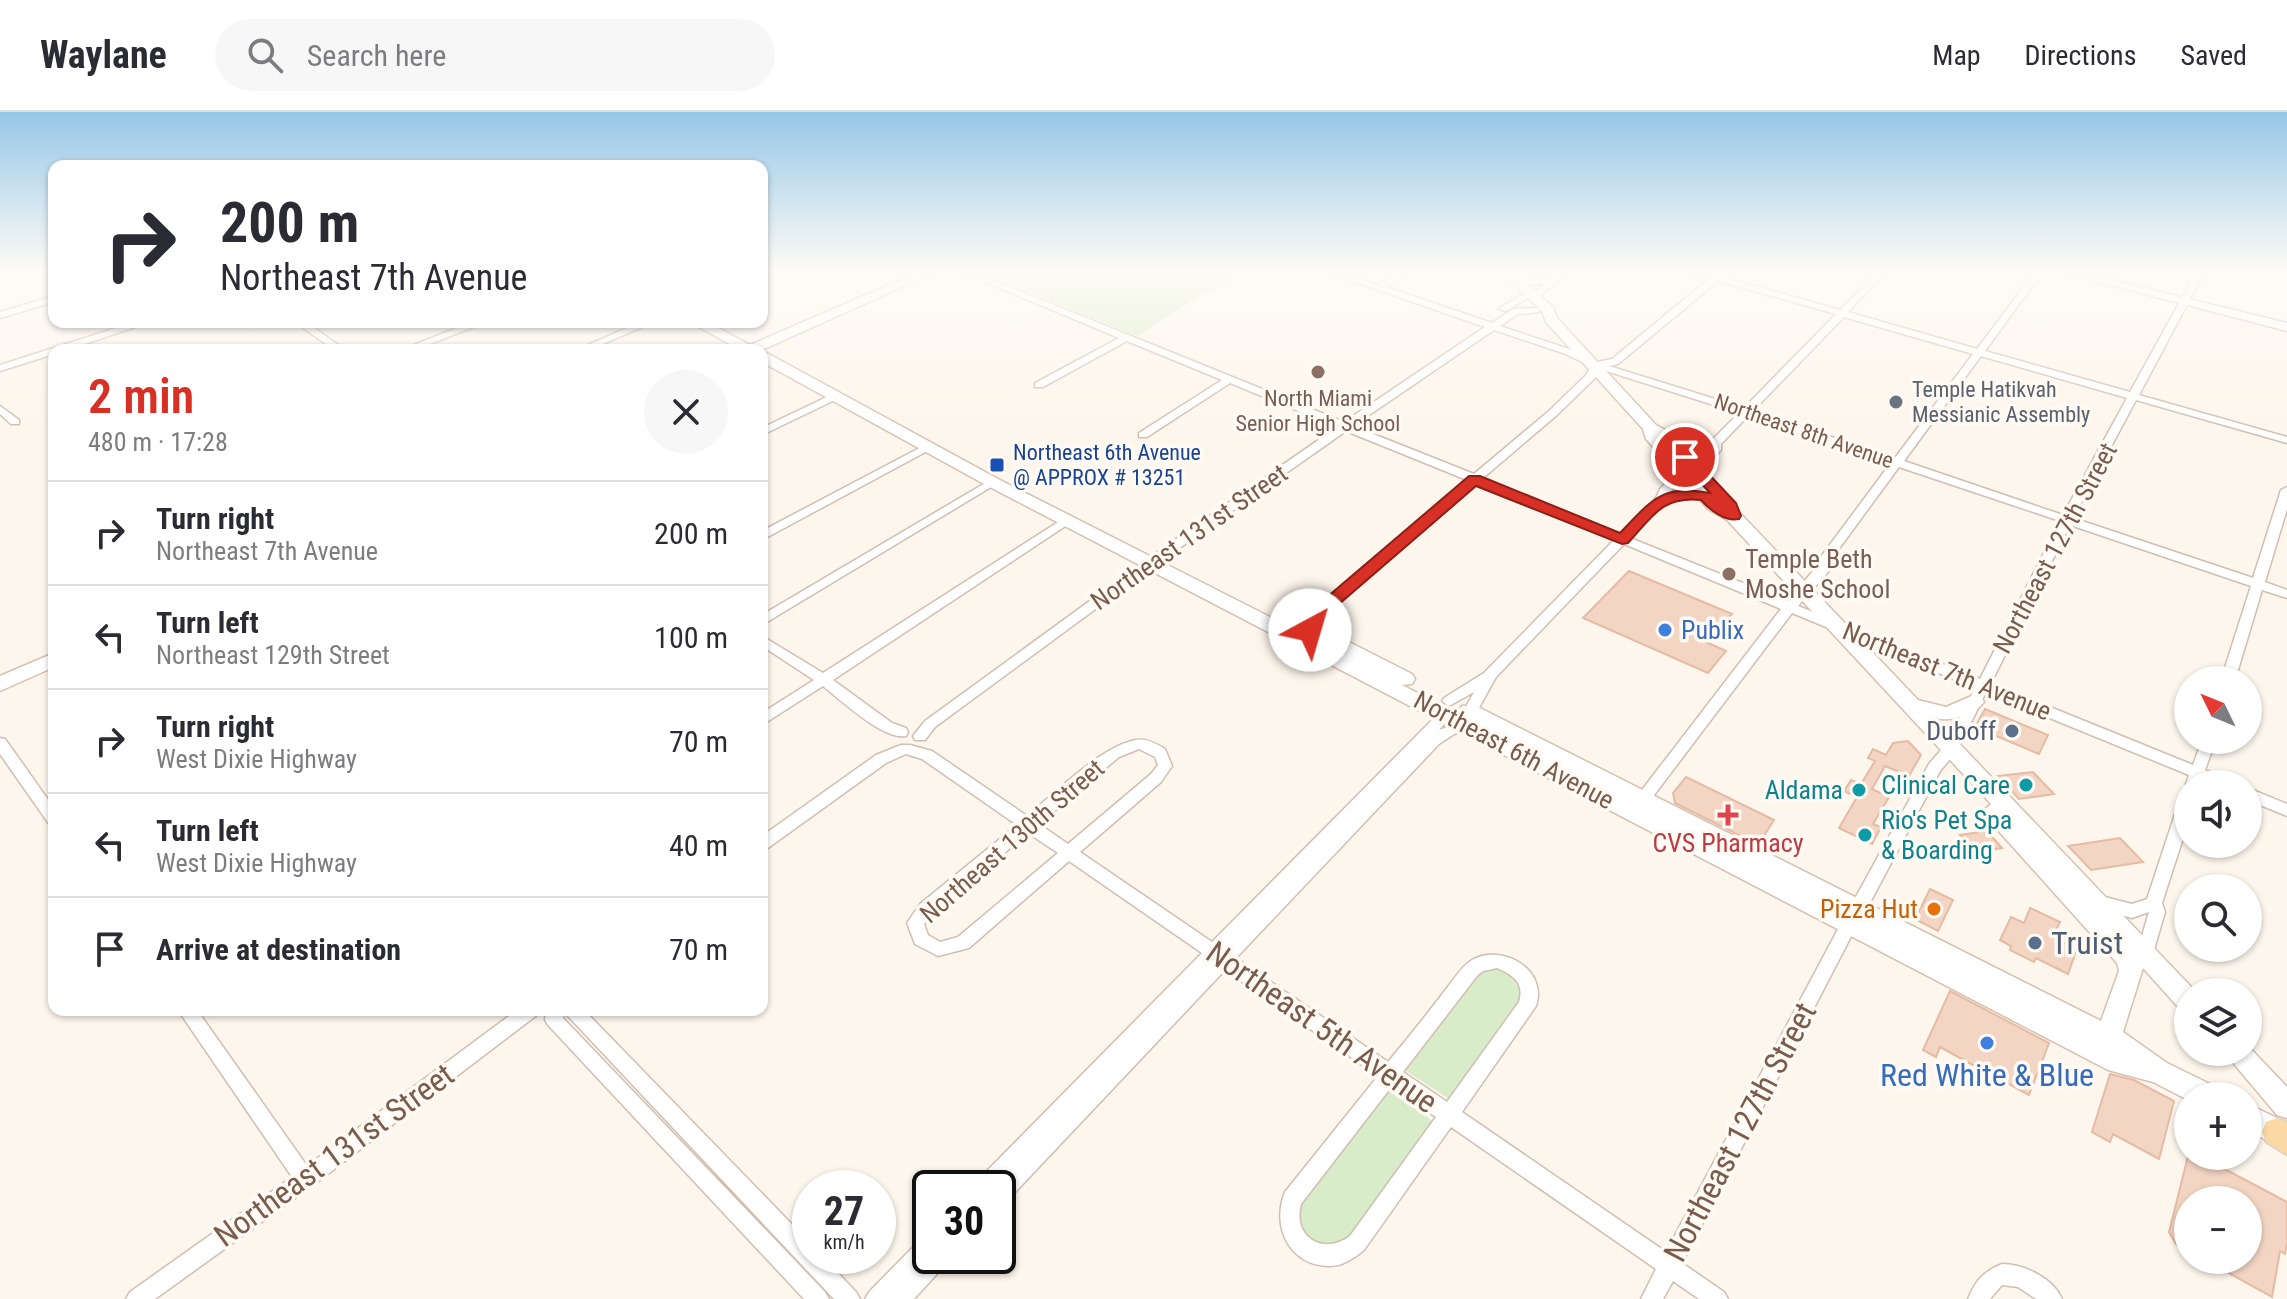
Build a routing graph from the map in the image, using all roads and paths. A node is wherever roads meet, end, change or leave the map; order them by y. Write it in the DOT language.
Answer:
graph roads {
  1 [pos="809,324"];
  2 [pos="1093,324"];
  3 [pos="1486,324"];
  4 [pos="1494,324"];
  5 [pos="1556,324"];
  6 [pos="1660,324"];
  7 [pos="1830,324"];
  8 [pos="1886,324"];
  9 [pos="2000,324"];
  10 [pos="2172,324"];
  11 [pos="1491,326"];
  12 [pos="126,328"];
  13 [pos="312,328"];
  14 [pos="465,328"];
  15 [pos="634,328"];
  16 [pos="708,328"];
  17 [pos="1126,338"];
  18 [pos="75,344"];
  19 [pos="332,344"];
  20 [pos="422,344"];
  21 [pos="596,344"];
  22 [pos="739,344"];
  23 [pos="764,344"];
  24 [pos="1980,351"];
  25 [pos="48,353"];
  26 [pos="768,359"];
  27 [pos="1596,365"];
  28 [pos="0,368"];
  29 [pos="1229,380"];
  30 [pos="1039,385"];
  31 [pos="835,396"];
  32 [pos="2135,396"];
  33 [pos="0,409"];
  34 [pos="1746,412"];
  35 [pos="876,416"];
  36 [pos="15,422"];
  37 [pos="1346,426"];
  38 [pos="1651,428"];
  39 [pos="768,429"];
  40 [pos="1143,435"];
  41 [pos="2287,440"];
  42 [pos="1673,444"];
  43 [pos="1715,444"];
  44 [pos="927,447"];
  45 [pos="955,450"];
  46 [pos="1898,463"];
  47 [pos="1690,471"];
  48 [pos="1475,480"];
  49 [pos="992,482"];
  50 [pos="2287,490"];
  51 [pos="1706,496"];
  52 [pos="1661,499"];
  53 [pos="1733,516"];
  54 [pos="1069,519"];
  55 [pos="2067,519"];
  56 [pos="768,533"];
  57 [pos="1622,539"];
  58 [pos="1156,559"];
  59 [pos="1774,559"];
  60 [pos="1824,561"];
  61 [pos="2258,584"];
  62 [pos="1804,592"];
  63 [pos="2287,594"];
  64 [pos="1325,607"];
  65 [pos="1789,607"];
  66 [pos="768,617"];
  67 [pos="1287,618"];
  68 [pos="1837,626"];
  69 [pos="1310,630"];
  70 [pos="768,644"];
  71 [pos="48,662"];
  72 [pos="2232,666"];
  73 [pos="1489,676"];
  74 [pos="824,680"];
  75 [pos="0,684"];
  76 [pos="1407,694"];
  77 [pos="1978,694"];
  78 [pos="1905,701"];
  79 [pos="1447,708"];
  80 [pos="768,716"];
  81 [pos="1469,718"];
  82 [pos="1501,727"];
  83 [pos="908,739"];
  84 [pos="0,743"];
  85 [pos="1948,751"];
  86 [pos="2174,770"];
  87 [pos="2262,800"];
  88 [pos="1638,806"];
  89 [pos="2287,810"];
  90 [pos="48,811"];
  91 [pos="1026,824"];
  92 [pos="768,840"];
  93 [pos="2174,842"];
  94 [pos="1068,852"];
  95 [pos="2096,901"];
  96 [pos="2154,903"];
  97 [pos="1854,916"];
  98 [pos="1218,956"];
  99 [pos="2138,958"];
  100 [pos="2174,988"];
  101 [pos="191,1016"];
  102 [pos="523,1016"];
  103 [pos="554,1016"];
  104 [pos="579,1016"];
  105 [pos="2108,1037"];
  106 [pos="2246,1066"];
  107 [pos="2158,1071"];
  108 [pos="1390,1074"];
  109 [pos="2180,1082"];
  110 [pos="1448,1114"];
  111 [pos="2262,1122"];
  112 [pos="2285,1129"];
  113 [pos="1002,1170"];
  114 [pos="1016,1176"];
  115 [pos="305,1179"];
  116 [pos="912,1262"];
  117 [pos="1670,1266"];
  118 [pos="923,1274"];
  119 [pos="137,1299"];
  120 [pos="818,1299"];
  121 [pos="849,1299"];
  122 [pos="876,1299"];
  123 [pos="899,1299"];
  124 [pos="1652,1299"];
  125 [pos="1717,1299"];
  126 [pos="1979,1299"];
  127 [pos="2051,1299"];
  1 -- 23 [label="main road"];
  2 -- 17 [label="street, Northeast 7th Avenue"];
  3 -- 11 [label="street, Northeast 8th Avenue"];
  4 -- 11 [label="street, Northeast 131st Street"];
  5 -- 27 [label="main road"];
  6 -- 27 [label="street"];
  7 -- 34 [label="street"];
  8 -- 24 [label="street"];
  9 -- 24 [label="street"];
  10 -- 32 [label="street, Northeast 127th Street"];
  11 -- 27 [label="street, Northeast 8th Avenue"];
  11 -- 37 [label="street, Northeast 131st Street"];
  12 -- 18 [label="street"];
  13 -- 19 [label="street"];
  14 -- 20 [label="street"];
  15 -- 21 [label="street"];
  16 -- 22 [label="main road"];
  17 -- 29 [label="street, Northeast 7th Avenue"];
  17 -- 30 [label="street"];
  24 -- 32 [label="street"];
  24 -- 46 [label="street"];
  25 -- 28 [label="street"];
  26 -- 31 [label="main road, Northeast 6th Avenue"];
  27 -- 34 [label="street, Northeast 8th Avenue"];
  27 -- 38 [label="main road"];
  27 -- 48 [label="street"];
  29 -- 37 [label="street, Northeast 7th Avenue"];
  29 -- 40 [label="street"];
  31 -- 35 [label="main road, Northeast 6th Avenue"];
  31 -- 39 [label="street"];
  32 -- 41 [label="street"];
  32 -- 55 [label="street, Northeast 127th Street"];
  33 -- 36 [label="street"];
  34 -- 43 [label="street"];
  34 -- 46 [label="street, Northeast 8th Avenue"];
  35 -- 44 [label="main road, Northeast 6th Avenue"];
  35 -- 45 [label="main road, Northeast 6th Avenue"];
  37 -- 48 [label="street, Northeast 7th Avenue"];
  37 -- 58 [label="street, Northeast 131st Street"];
  38 -- 42 [label="main road"];
  38 -- 47 [label="main road"];
  42 -- 43 [label="street"];
  42 -- 47 [label="main road"];
  43 -- 47 [label="street"];
  44 -- 45 [label="main road"];
  44 -- 49 [label="main road, Northeast 6th Avenue"];
  44 -- 56 [label="street"];
  45 -- 58 [label="main road, Northeast 6th Avenue"];
  46 -- 55 [label="street, Northeast 8th Avenue"];
  46 -- 60 [label="street"];
  47 -- 51 [label="main road"];
  47 -- 52 [label="street"];
  47 -- 53 [label="main road"];
  48 -- 57 [label="street, Northeast 7th Avenue"];
  48 -- 64 [label="street"];
  49 -- 54 [label="main road, Northeast 6th Avenue"];
  49 -- 66 [label="street"];
  50 -- 61 [label="street"];
  51 -- 52 [label="street"];
  51 -- 53 [label="main road"];
  52 -- 57 [label="street"];
  53 -- 59 [label="main road"];
  54 -- 58 [label="main road, Northeast 6th Avenue"];
  54 -- 74 [label="street"];
  55 -- 61 [label="street, Northeast 8th Avenue"];
  55 -- 77 [label="street, Northeast 127th Street"];
  57 -- 65 [label="street, Northeast 7th Avenue"];
  57 -- 73 [label="street"];
  58 -- 67 [label="main road, Northeast 6th Avenue"];
  58 -- 76 [label="main road, Northeast 6th Avenue"];
  58 -- 83 [label="street, Northeast 131st Street"];
  59 -- 60 [label="street"];
  59 -- 62 [label="main road"];
  60 -- 62 [label="street"];
  61 -- 63 [label="street, Northeast 8th Avenue"];
  61 -- 72 [label="street"];
  62 -- 65 [label="street"];
  62 -- 68 [label="main road"];
  64 -- 67 [label="street"];
  64 -- 69 [label="street"];
  65 -- 68 [label="street, Northeast 7th Avenue"];
  65 -- 88 [label="street"];
  67 -- 69 [label="main road, Northeast 6th Avenue"];
  68 -- 77 [label="street, Northeast 7th Avenue"];
  68 -- 78 [label="main road"];
  69 -- 79 [label="main road, Northeast 6th Avenue"];
  70 -- 74 [label="street, Northeast 5th Avenue"];
  71 -- 75 [label="main road"];
  73 -- 79 [label="street"];
  73 -- 81 [label="street"];
  74 -- 80 [label="street"];
  74 -- 83 [label="street, Northeast 5th Avenue"];
  76 -- 79 [label="main road, Northeast 6th Avenue"];
  76 -- 81 [label="main road"];
  77 -- 78 [label="main road"];
  77 -- 85 [label="street, Northeast 127th Street"];
  77 -- 86 [label="street, Northeast 7th Avenue"];
  78 -- 85 [label="main road"];
  79 -- 81 [label="main road, Northeast 6th Avenue"];
  79 -- 82 [label="main road"];
  79 -- 98 [label="street"];
  81 -- 82 [label="main road, Northeast 6th Avenue"];
  81 -- 88 [label="main road, Northeast 6th Avenue"];
  81 -- 98 [label="street"];
  82 -- 88 [label="main road, Northeast 6th Avenue"];
  83 -- 91 [label="street, Northeast 5th Avenue"];
  83 -- 92 [label="street, Northeast 131st Street"];
  84 -- 90 [label="street"];
  85 -- 95 [label="main road"];
  85 -- 97 [label="street, Northeast 127th Street"];
  85 -- 99 [label="main road"];
  87 -- 89 [label="street"];
  88 -- 97 [label="main road, Northeast 6th Avenue"];
  88 -- 97 [label="main road, Northeast 6th Avenue"];
  91 -- 94 [label="street, Northeast 5th Avenue"];
  91 -- 94 [label="street, Northeast 130th Street"];
  91 -- 94 [label="street, Northeast 130th Street"];
  93 -- 96 [label="street"];
  94 -- 98 [label="street, Northeast 5th Avenue"];
  95 -- 96 [label="street"];
  95 -- 99 [label="main road"];
  96 -- 99 [label="street"];
  97 -- 105 [label="main road, Northeast 6th Avenue"];
  97 -- 107 [label="main road, Northeast 6th Avenue"];
  97 -- 117 [label="street, Northeast 127th Street"];
  98 -- 108 [label="street, Northeast 5th Avenue"];
  98 -- 113 [label="street"];
  98 -- 114 [label="street"];
  99 -- 100 [label="main road"];
  99 -- 105 [label="main road"];
  101 -- 115 [label="street"];
  102 -- 115 [label="street, Northeast 131st Street"];
  103 -- 120 [label="street"];
  104 -- 121 [label="street"];
  105 -- 107 [label="main road, Northeast 6th Avenue"];
  106 -- 112 [label="main road"];
  107 -- 109 [label="main road, Northeast 6th Avenue"];
  108 -- 110 [label="street, Northeast 5th Avenue"];
  108 -- 110 [label="street"];
  108 -- 110 [label="street"];
  110 -- 117 [label="street, Northeast 5th Avenue"];
  111 -- 112 [label="main road"];
  115 -- 119 [label="street, Northeast 131st Street"];
  116 -- 122 [label="street"];
  117 -- 124 [label="street, Northeast 127th Street"];
  117 -- 125 [label="street, Northeast 5th Avenue"];
  118 -- 123 [label="street"];
  126 -- 127 [label="street"];
}
